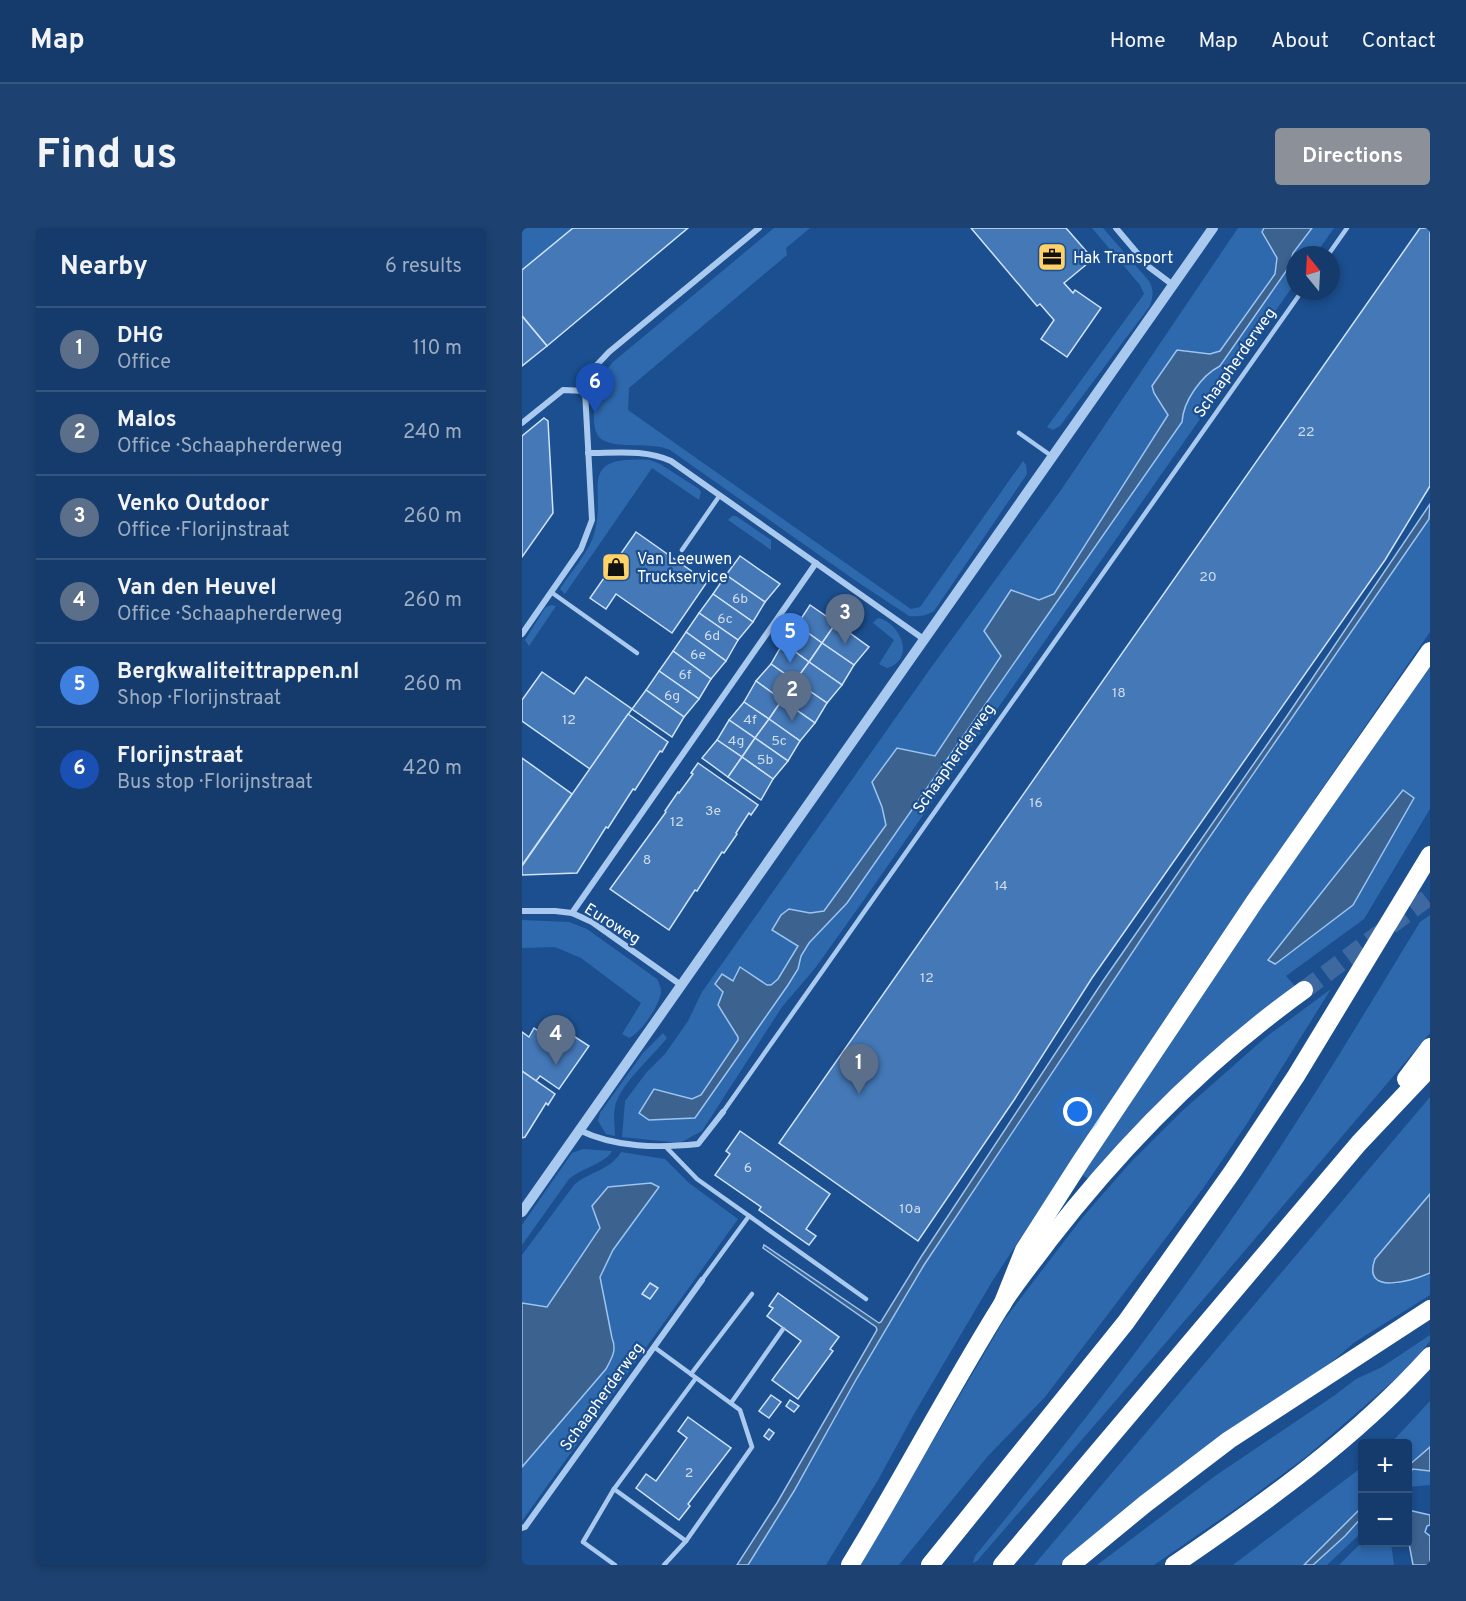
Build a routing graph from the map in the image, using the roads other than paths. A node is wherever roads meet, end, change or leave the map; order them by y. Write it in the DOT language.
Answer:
graph roads {
  1 [pos="759,228"];
  2 [pos="1116,228"];
  3 [pos="1213,228"];
  4 [pos="1347,228"];
  5 [pos="1334,246"];
  6 [pos="1173,285"];
  7 [pos="1296,300"];
  8 [pos="585,391"];
  9 [pos="522,423"];
  10 [pos="1019,433"];
  11 [pos="588,453"];
  12 [pos="1053,457"];
  13 [pos="720,495"];
  14 [pos="682,550"];
  15 [pos="816,563"];
  16 [pos="551,592"];
  17 [pos="522,634"];
  18 [pos="925,640"];
  19 [pos="1430,651"];
  20 [pos="637,653"];
  21 [pos="1430,855"];
  22 [pos="522,912"];
  23 [pos="572,913"];
  24 [pos="681,985"];
  25 [pos="1304,990"];
  26 [pos="1430,1047"];
  27 [pos="1430,1068"];
  28 [pos="723,1112"];
  29 [pos="579,1130"];
  30 [pos="1359,1143"];
  31 [pos="666,1147"];
  32 [pos="523,1210"];
  33 [pos="748,1216"];
  34 [pos="702,1280"];
  35 [pos="752,1294"];
  36 [pos="866,1299"];
  37 [pos="1002,1305"];
  38 [pos="1430,1309"];
  39 [pos="783,1329"];
  40 [pos="654,1347"];
  41 [pos="1430,1356"];
  42 [pos="691,1374"];
  43 [pos="696,1377"];
  44 [pos="731,1403"];
  45 [pos="614,1489"];
  46 [pos="522,1528"];
  47 [pos="686,1541"];
  48 [pos="615,1565"];
  49 [pos="664,1565"];
  50 [pos="850,1565"];
  51 [pos="930,1565"];
  52 [pos="1002,1565"];
  53 [pos="1071,1565"];
  54 [pos="1174,1565"];
  1 -- 8 [label="street"];
  2 -- 6 [label="street"];
  3 -- 6 [label="street"];
  4 -- 5 [label="lane"];
  6 -- 12 [label="street"];
  7 -- 28 [label="lane, Schaapherderweg"];
  8 -- 9 [label="street"];
  8 -- 11 [label="street"];
  10 -- 12 [label="lane"];
  11 -- 13 [label="street"];
  11 -- 16 [label="street"];
  12 -- 18 [label="street"];
  13 -- 14 [label="lane"];
  13 -- 15 [label="street"];
  15 -- 18 [label="street"];
  15 -- 23 [label="street"];
  16 -- 17 [label="street"];
  16 -- 20 [label="lane"];
  18 -- 24 [label="street"];
  19 -- 37 [label="highway"];
  21 -- 51 [label="highway"];
  22 -- 23 [label="street, Euroweg"];
  23 -- 24 [label="street, Euroweg"];
  24 -- 29 [label="street"];
  25 -- 37 [label="highway"];
  26 -- 30 [label="highway"];
  27 -- 30 [label="highway"];
  28 -- 31 [label="street, Schaapherderweg"];
  29 -- 31 [label="street, Schaapherderweg"];
  29 -- 32 [label="street"];
  30 -- 52 [label="highway"];
  31 -- 33 [label="lane"];
  33 -- 34 [label="lane"];
  33 -- 36 [label="lane"];
  34 -- 40 [label="street, Schaapherderweg"];
  35 -- 42 [label="lane"];
  37 -- 50 [label="highway"];
  38 -- 53 [label="highway"];
  39 -- 44 [label="lane"];
  40 -- 42 [label="lane"];
  40 -- 46 [label="street, Schaapherderweg"];
  41 -- 54 [label="highway"];
  42 -- 43 [label="lane"];
  43 -- 44 [label="lane"];
  43 -- 45 [label="lane"];
  44 -- 47 [label="lane"];
  45 -- 47 [label="lane"];
  45 -- 48 [label="lane"];
  47 -- 49 [label="lane"];
}
